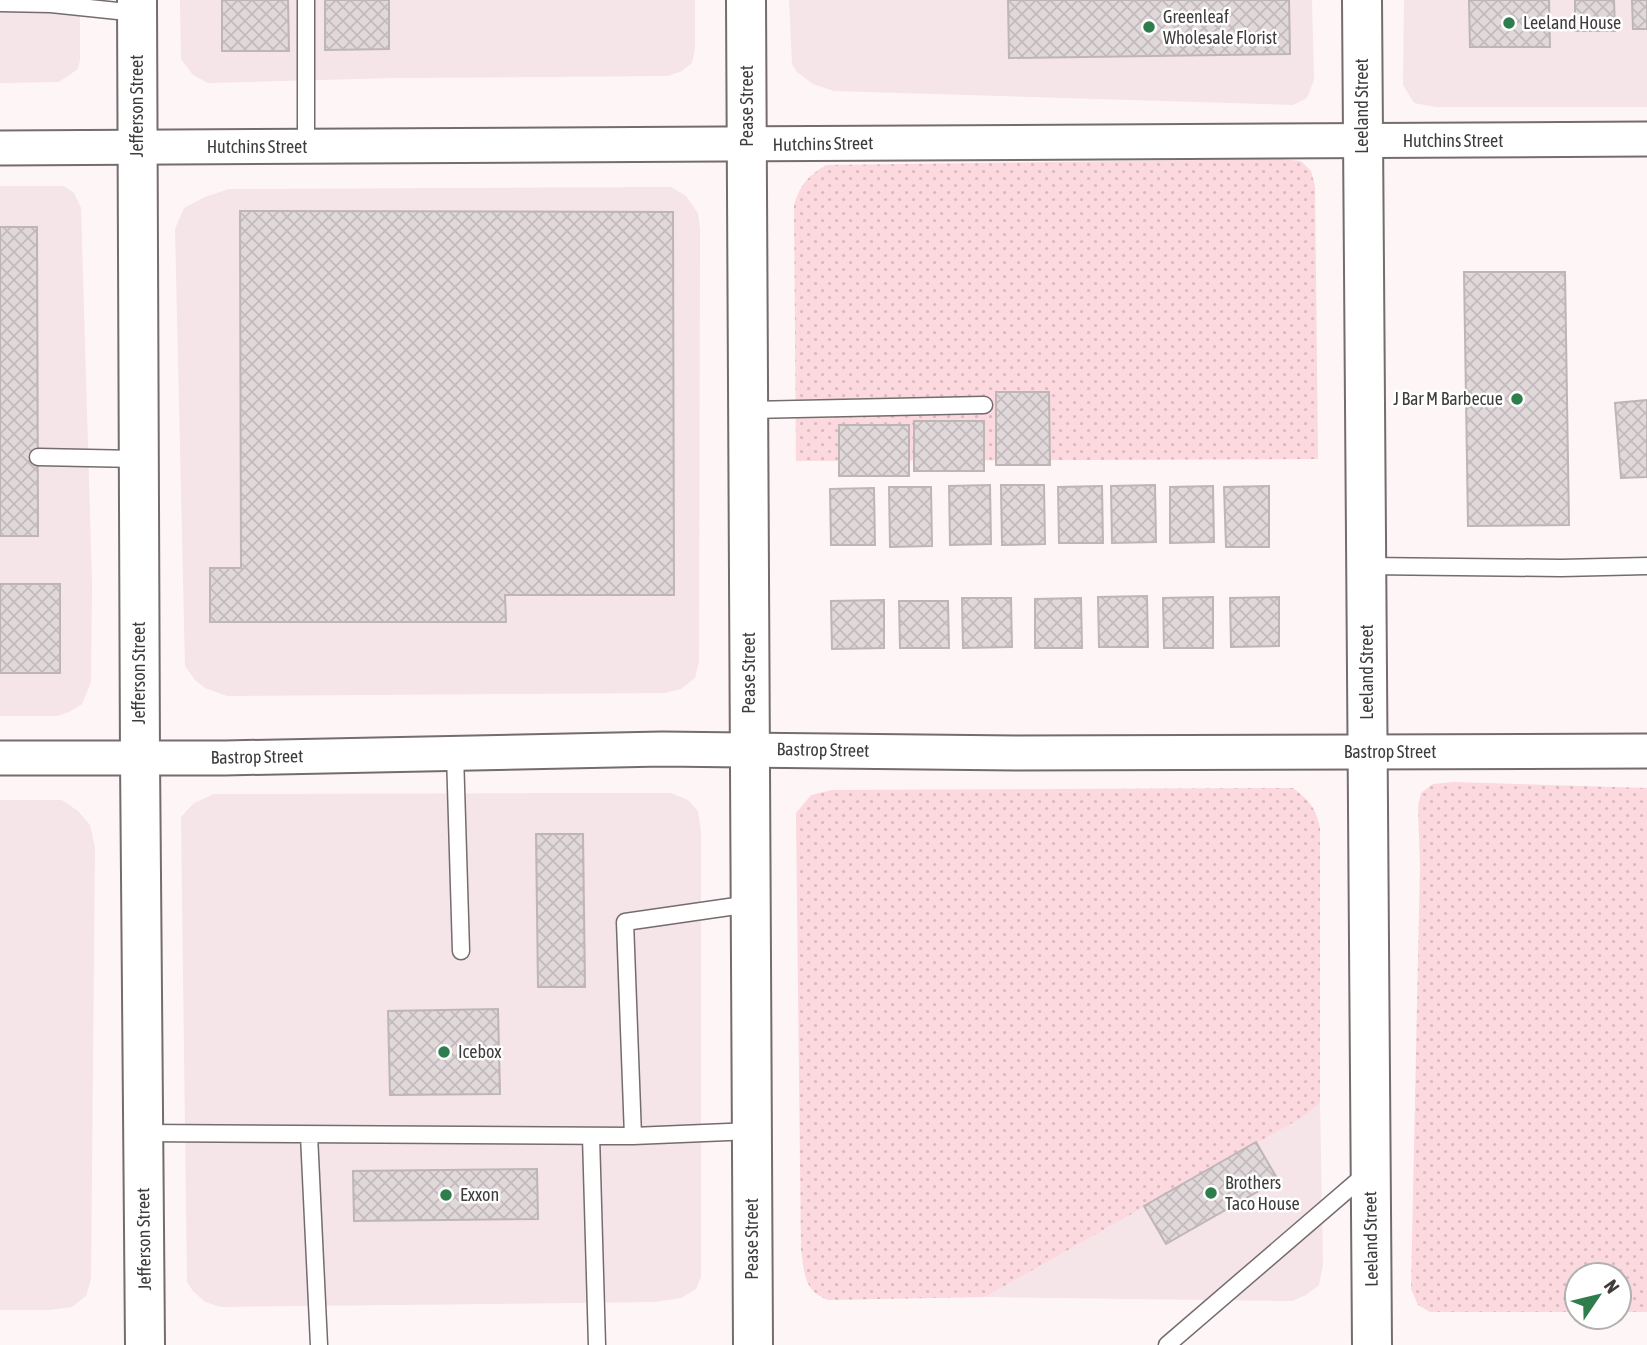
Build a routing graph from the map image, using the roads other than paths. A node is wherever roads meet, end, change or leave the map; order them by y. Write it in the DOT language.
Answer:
graph roads {
  1 [pos="306,0"];
  2 [pos="746,0"];
  3 [pos="1362,0"];
  4 [pos="0,3"];
  5 [pos="137,7"];
  6 [pos="1647,139"];
  7 [pos="1363,141"];
  8 [pos="747,145"];
  9 [pos="306,147"];
  10 [pos="0,148"];
  11 [pos="137,148"];
  12 [pos="984,404"];
  13 [pos="748,410"];
  14 [pos="38,457"];
  15 [pos="138,459"];
  16 [pos="1366,566"];
  17 [pos="1647,566"];
  18 [pos="750,749"];
  19 [pos="1647,751"];
  20 [pos="1368,752"];
  21 [pos="455,754"];
  22 [pos="0,758"];
  23 [pos="140,758"];
  24 [pos="751,904"];
  25 [pos="461,951"];
  26 [pos="752,1130"];
  27 [pos="143,1133"];
  28 [pos="309,1135"];
  29 [pos="591,1136"];
  30 [pos="633,1136"];
  31 [pos="1370,1170"];
  32 [pos="145,1345"];
  33 [pos="319,1345"];
  34 [pos="597,1345"];
  35 [pos="752,1345"];
  36 [pos="1167,1345"];
  37 [pos="1372,1345"];
  1 -- 9 [label="lane"];
  2 -- 8 [label="street, Pease Street"];
  3 -- 7 [label="street, Leeland Street"];
  4 -- 5 [label="lane"];
  5 -- 11 [label="street, Jefferson Street"];
  6 -- 7 [label="street, Hutchins Street"];
  7 -- 8 [label="street, Hutchins Street"];
  7 -- 16 [label="street, Leeland Street"];
  8 -- 9 [label="street, Hutchins Street"];
  8 -- 13 [label="street, Pease Street"];
  9 -- 11 [label="street, Hutchins Street"];
  10 -- 11 [label="street, Hutchins Street"];
  11 -- 15 [label="street, Jefferson Street"];
  12 -- 13 [label="lane"];
  13 -- 18 [label="street, Pease Street"];
  14 -- 15 [label="lane"];
  15 -- 23 [label="street, Jefferson Street"];
  16 -- 17 [label="lane"];
  16 -- 20 [label="street, Leeland Street"];
  18 -- 20 [label="street, Bastrop Street"];
  18 -- 21 [label="street, Bastrop Street"];
  18 -- 24 [label="street, Pease Street"];
  19 -- 20 [label="street, Bastrop Street"];
  20 -- 31 [label="street, Leeland Street"];
  21 -- 23 [label="street, Bastrop Street"];
  21 -- 25 [label="lane"];
  22 -- 23 [label="street, Bastrop Street"];
  23 -- 27 [label="street, Jefferson Street"];
  24 -- 26 [label="street, Pease Street"];
  24 -- 30 [label="lane"];
  26 -- 30 [label="lane"];
  26 -- 35 [label="street, Pease Street"];
  27 -- 28 [label="lane"];
  27 -- 32 [label="street, Jefferson Street"];
  28 -- 29 [label="lane"];
  28 -- 33 [label="lane"];
  29 -- 30 [label="lane"];
  29 -- 34 [label="lane"];
  31 -- 36 [label="lane"];
  31 -- 37 [label="street, Leeland Street"];
}
